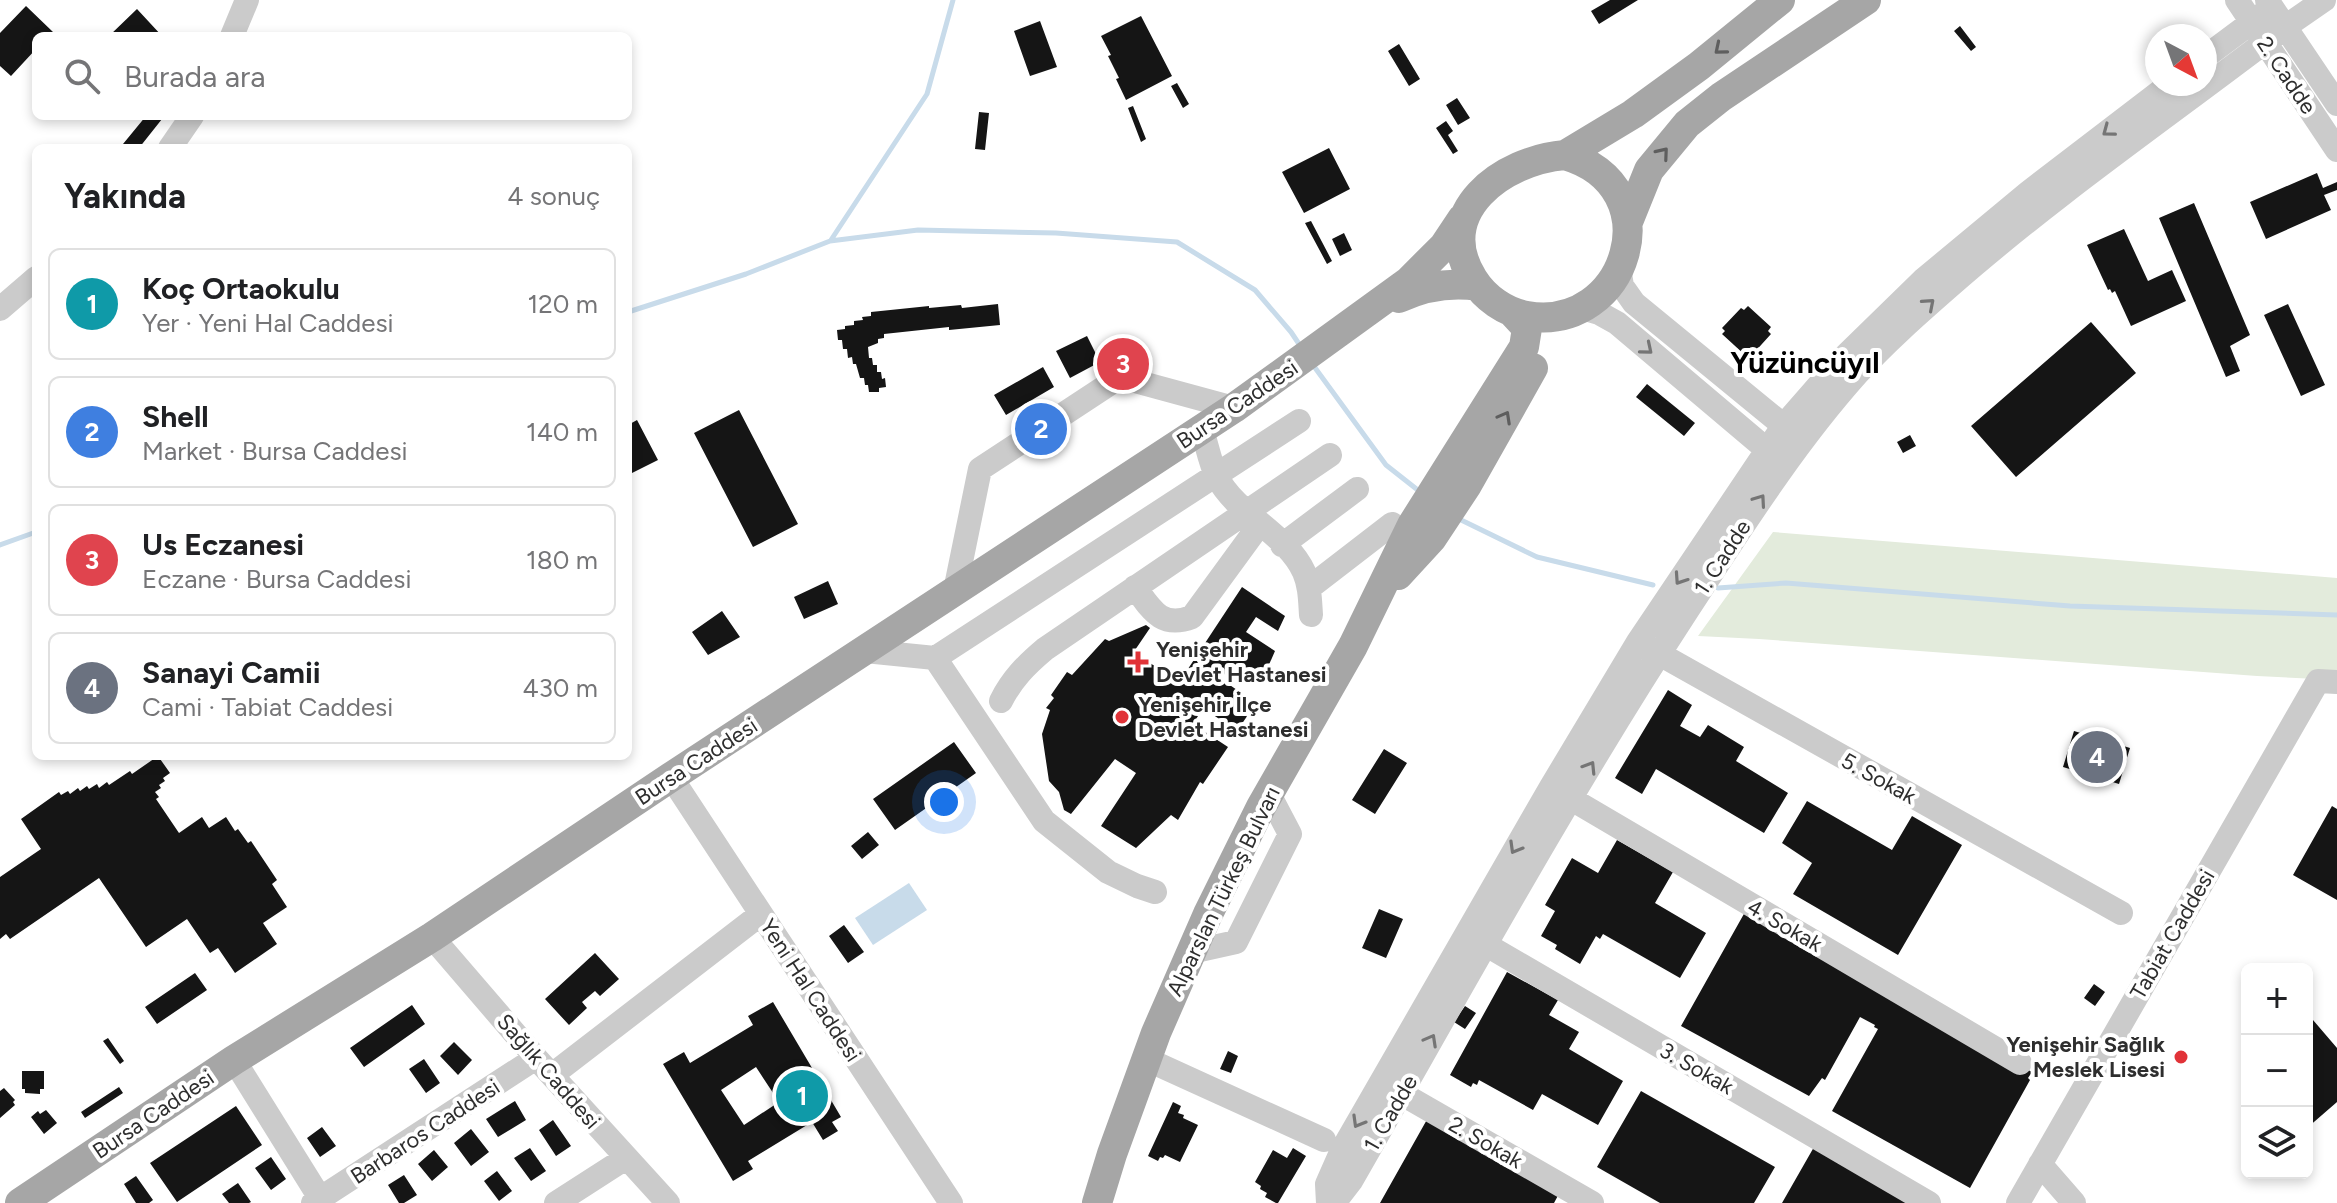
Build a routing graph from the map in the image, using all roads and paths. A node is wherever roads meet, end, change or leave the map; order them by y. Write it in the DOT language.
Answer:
graph roads {
  1 [pos="247,0"];
  2 [pos="1780,0"];
  3 [pos="1866,0"];
  4 [pos="2237,0"];
  5 [pos="2324,0"];
  6 [pos="2277,9"];
  7 [pos="2251,22"];
  8 [pos="234,32"];
  9 [pos="2265,42"];
  10 [pos="2217,48"];
  11 [pos="2154,96"];
  12 [pos="2337,104"];
  13 [pos="189,120"];
  14 [pos="173,144"];
  15 [pos="2337,150"];
  16 [pos="1565,155"];
  17 [pos="1462,219"];
  18 [pos="1628,222"];
  19 [pos="1619,268"];
  20 [pos="32,281"];
  21 [pos="1478,286"];
  22 [pos="0,309"];
  23 [pos="1574,312"];
  24 [pos="1368,313"];
  25 [pos="1514,314"];
  26 [pos="1234,408"];
  27 [pos="1299,421"];
  28 [pos="1784,425"];
  29 [pos="1202,430"];
  30 [pos="1803,441"];
  31 [pos="1766,449"];
  32 [pos="1330,455"];
  33 [pos="1785,465"];
  34 [pos="1216,476"];
  35 [pos="1455,480"];
  36 [pos="1357,489"];
  37 [pos="1254,519"];
  38 [pos="1412,529"];
  39 [pos="1282,545"];
  40 [pos="1135,587"];
  41 [pos="1309,588"];
  42 [pos="955,591"];
  43 [pos="1311,615"];
  44 [pos="1648,648"];
  45 [pos="865,651"];
  46 [pos="935,658"];
  47 [pos="2337,682"];
  48 [pos="1001,701"];
  49 [pos="671,777"];
  50 [pos="1560,792"];
  51 [pos="1155,892"];
  52 [pos="2121,913"];
  53 [pos="761,914"];
  54 [pos="432,937"];
  55 [pos="1476,938"];
  56 [pos="1146,1059"];
  57 [pos="234,1060"];
  58 [pos="2020,1063"];
  59 [pos="544,1067"];
  60 [pos="1391,1088"];
  61 [pos="1324,1140"];
  62 [pos="626,1158"];
  63 [pos="2040,1164"];
  64 [pos="318,1202"];
  65 [pos="20,1203"];
  66 [pos="556,1203"];
  67 [pos="668,1203"];
  68 [pos="951,1203"];
  69 [pos="1097,1203"];
  70 [pos="1331,1203"];
  71 [pos="1592,1203"];
  72 [pos="1929,1203"];
  73 [pos="2018,1203"];
  74 [pos="2074,1203"];
  1 -- 8 [label="street"];
  2 -- 16 [label="main road, one-way"];
  18 -- 3 [label="main road, one-way"];
  4 -- 7 [label="street, 2. Cadde"];
  5 -- 6 [label="street"];
  6 -- 7 [label="street"];
  6 -- 9 [label="street, 1. Cadde"];
  6 -- 12 [label="street, 2. Cadde"];
  7 -- 9 [label="street, 2. Cadde"];
  7 -- 10 [label="street"];
  9 -- 15 [label="street, 2. Cadde"];
  30 -- 9 [label="street, 1. Cadde, one-way"];
  11 -- 28 [label="street, 1. Cadde, one-way"];
  13 -- 14 [label="street"];
  16 -- 17 [label="main road"];
  16 -- 18 [label="main road"];
  17 -- 21 [label="main road"];
  17 -- 24 [label="main road, Bursa Caddesi"];
  18 -- 19 [label="main road"];
  19 -- 23 [label="main road"];
  19 -- 28 [label="street"];
  20 -- 22 [label="street"];
  21 -- 24 [label="main road, Bursa Caddesi"];
  21 -- 25 [label="main road"];
  23 -- 25 [label="main road"];
  23 -- 31 [label="street, one-way"];
  35 -- 23 [label="main road, Alparslan Türkeş Bulvarı, one-way"];
  24 -- 26 [label="main road, Bursa Caddesi"];
  25 -- 35 [label="main road, Alparslan Türkeş Bulvarı"];
  26 -- 29 [label="main road, Bursa Caddesi"];
  26 -- 42 [label="street"];
  27 -- 34 [label="street"];
  28 -- 30 [label="street"];
  28 -- 31 [label="street, 1. Cadde"];
  29 -- 34 [label="street"];
  29 -- 42 [label="main road, Bursa Caddesi"];
  30 -- 33 [label="street, 1. Cadde"];
  31 -- 33 [label="street"];
  31 -- 44 [label="street, 1. Cadde, one-way"];
  32 -- 37 [label="street"];
  44 -- 33 [label="street, 1. Cadde, one-way"];
  34 -- 37 [label="street"];
  34 -- 46 [label="street"];
  35 -- 38 [label="main road, Alparslan Türkeş Bulvarı"];
  36 -- 39 [label="street"];
  37 -- 39 [label="street"];
  37 -- 40 [label="street"];
  37 -- 40 [label="street"];
  38 -- 41 [label="street"];
  38 -- 56 [label="main road, Alparslan Türkeş Bulvarı"];
  39 -- 41 [label="street"];
  40 -- 48 [label="street"];
  41 -- 43 [label="street"];
  42 -- 45 [label="main road, Bursa Caddesi"];
  44 -- 50 [label="street, 1. Cadde"];
  44 -- 52 [label="street, 5. Sokak"];
  45 -- 46 [label="street"];
  45 -- 49 [label="main road, Bursa Caddesi"];
  46 -- 51 [label="street"];
  47 -- 63 [label="street, Tabiat Caddesi"];
  49 -- 53 [label="street, Yeni Hal Caddesi"];
  49 -- 54 [label="main road, Bursa Caddesi"];
  50 -- 55 [label="street, 1. Cadde"];
  50 -- 58 [label="street, 4. Sokak"];
  53 -- 59 [label="street, Barbaros Caddesi"];
  53 -- 68 [label="street, Yeni Hal Caddesi"];
  54 -- 57 [label="main road, Bursa Caddesi"];
  54 -- 59 [label="street, Sağlık Caddesi"];
  55 -- 60 [label="street, 1. Cadde"];
  55 -- 72 [label="street, 3. Sokak"];
  56 -- 61 [label="street"];
  56 -- 69 [label="main road, Alparslan Türkeş Bulvarı"];
  57 -- 64 [label="street"];
  57 -- 65 [label="main road, Bursa Caddesi"];
  59 -- 62 [label="street, Sağlık Caddesi"];
  59 -- 64 [label="street, Barbaros Caddesi"];
  60 -- 70 [label="street, 1. Cadde"];
  60 -- 71 [label="street, 2. Sokak"];
  62 -- 66 [label="street"];
  62 -- 67 [label="street, Sağlık Caddesi"];
  63 -- 73 [label="street, Tabiat Caddesi"];
  63 -- 74 [label="street"];
}
